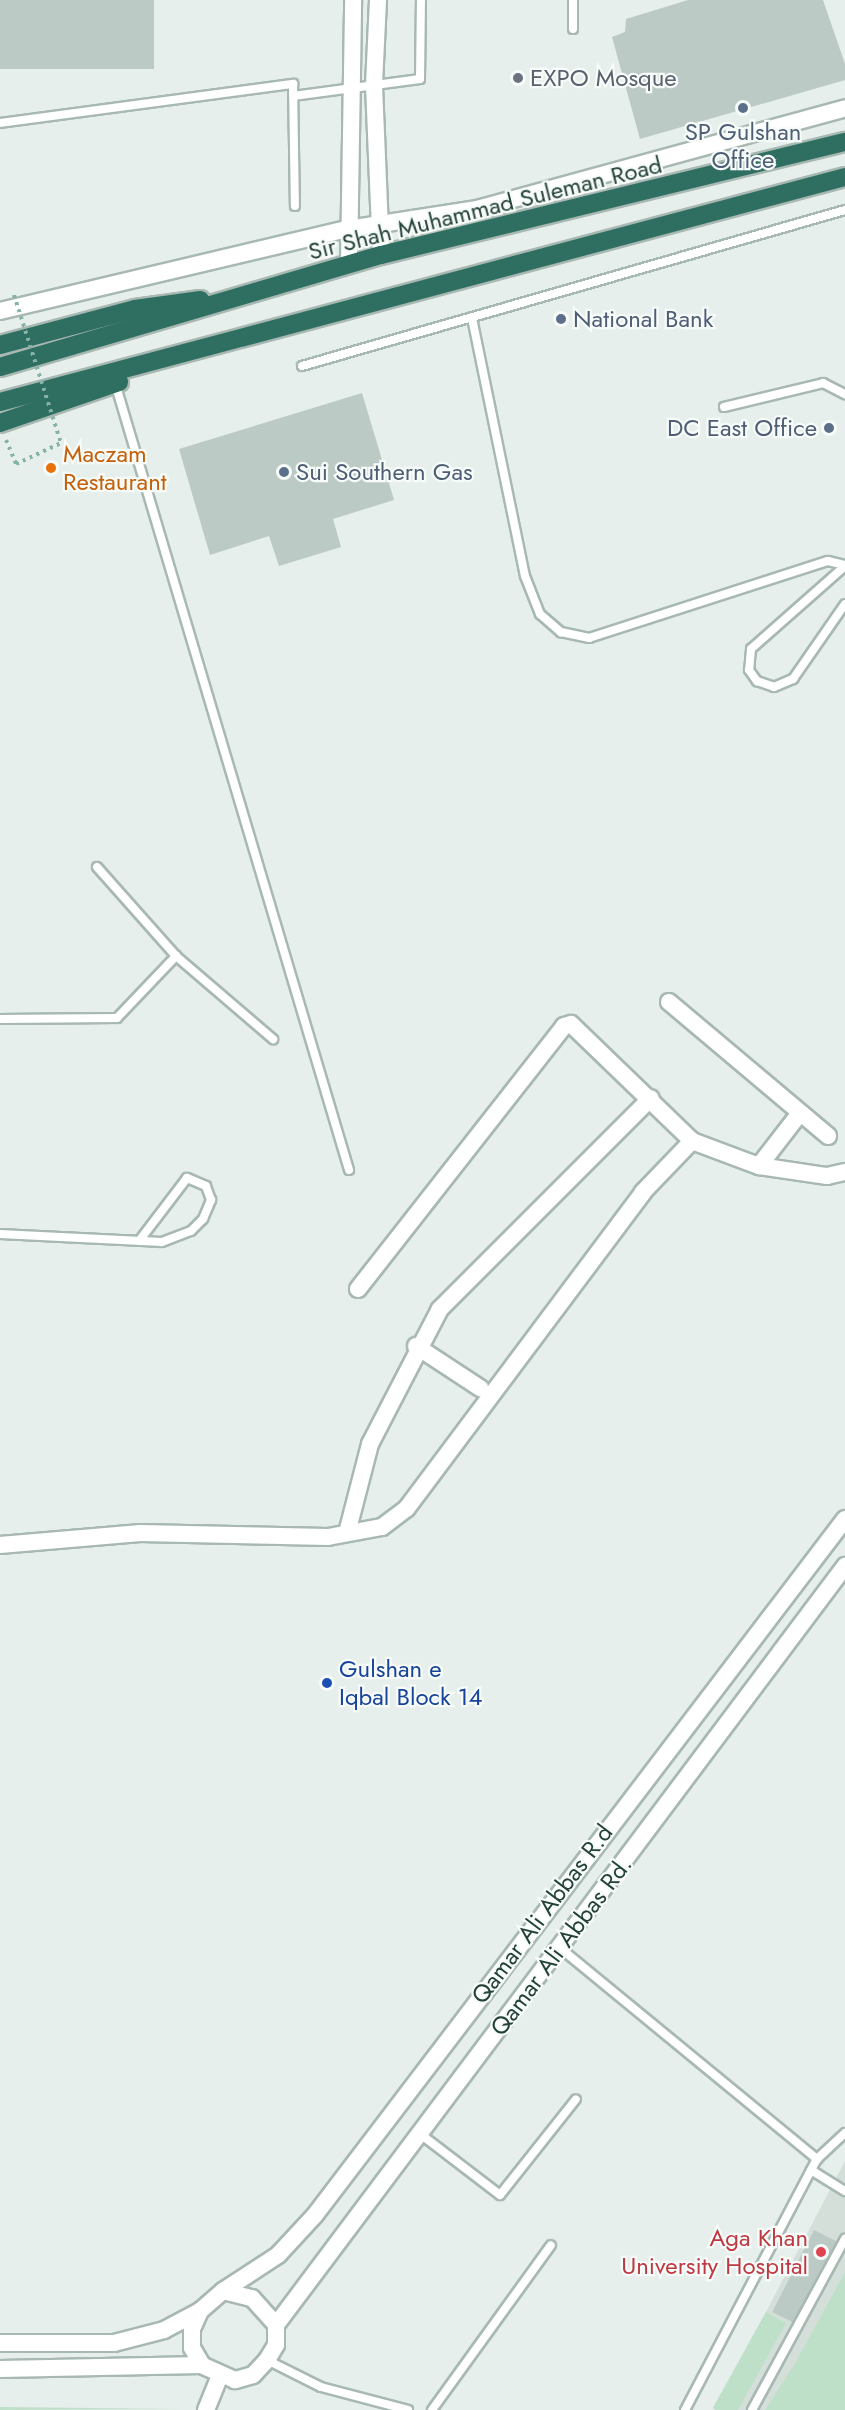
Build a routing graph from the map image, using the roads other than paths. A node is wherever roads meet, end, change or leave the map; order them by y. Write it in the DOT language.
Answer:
graph roads {
  1 [pos="353,0"];
  2 [pos="378,0"];
  3 [pos="421,0"];
  4 [pos="573,0"];
  5 [pos="573,29"];
  6 [pos="374,86"];
  7 [pos="351,88"];
  8 [pos="293,96"];
  9 [pos="845,108"];
  10 [pos="0,123"];
  11 [pos="845,142"];
  12 [pos="845,177"];
  13 [pos="817,183"];
  14 [pos="845,184"];
  15 [pos="295,206"];
  16 [pos="845,210"];
  17 [pos="380,224"];
  18 [pos="348,229"];
  19 [pos="381,255"];
  20 [pos="349,264"];
  21 [pos="264,292"];
  22 [pos="0,311"];
  23 [pos="472,318"];
  24 [pos="263,333"];
  25 [pos="0,345"];
  26 [pos="302,366"];
  27 [pos="0,367"];
  28 [pos="115,383"];
  29 [pos="845,394"];
  30 [pos="0,402"];
  31 [pos="724,407"];
  32 [pos="2,429"];
  33 [pos="845,565"];
  34 [pos="845,604"];
  35 [pos="98,867"];
  36 [pos="176,956"];
  37 [pos="669,1002"];
  38 [pos="0,1019"];
  39 [pos="273,1039"];
  40 [pos="651,1098"];
  41 [pos="800,1113"];
  42 [pos="828,1136"];
  43 [pos="692,1141"];
  44 [pos="759,1166"];
  45 [pos="349,1170"];
  46 [pos="845,1172"];
  47 [pos="0,1233"];
  48 [pos="139,1241"];
  49 [pos="358,1288"];
  50 [pos="416,1346"];
  51 [pos="480,1388"];
  52 [pos="845,1519"];
  53 [pos="347,1533"];
  54 [pos="0,1545"];
  55 [pos="845,1566"];
  56 [pos="560,1948"];
  57 [pos="576,2099"];
  58 [pos="418,2133"];
  59 [pos="845,2133"];
  60 [pos="817,2160"];
  61 [pos="811,2170"];
  62 [pos="845,2191"];
  63 [pos="845,2239"];
  64 [pos="551,2245"];
  65 [pos="223,2291"];
  66 [pos="200,2311"];
  67 [pos="276,2325"];
  68 [pos="0,2343"];
  69 [pos="267,2360"];
  70 [pos="202,2365"];
  71 [pos="0,2369"];
  72 [pos="220,2376"];
  73 [pos="206,2410"];
  74 [pos="408,2410"];
  75 [pos="432,2410"];
  76 [pos="685,2410"];
  77 [pos="752,2410"];
  1 -- 7 [label="street"];
  2 -- 6 [label="street"];
  3 -- 6 [label="lane"];
  4 -- 5 [label="lane"];
  6 -- 7 [label="lane"];
  6 -- 17 [label="street"];
  7 -- 8 [label="lane"];
  7 -- 18 [label="street"];
  8 -- 10 [label="lane"];
  8 -- 15 [label="lane"];
  9 -- 17 [label="street"];
  11 -- 19 [label="highway, Sir Shah Muhammad Suleman Road"];
  12 -- 13 [label="highway"];
  13 -- 14 [label="street"];
  13 -- 24 [label="highway"];
  16 -- 23 [label="lane"];
  17 -- 18 [label="street"];
  17 -- 19 [label="street"];
  18 -- 20 [label="street"];
  18 -- 22 [label="street"];
  19 -- 20 [label="highway, Sir Shah Muhammad Suleman Road"];
  20 -- 21 [label="highway, Sir Shah Muhammad Suleman Road"];
  21 -- 25 [label="highway"];
  21 -- 27 [label="highway, Sir Shah Muhammad Suleman Road"];
  23 -- 26 [label="lane"];
  23 -- 33 [label="lane"];
  24 -- 28 [label="highway"];
  24 -- 30 [label="highway"];
  28 -- 32 [label="highway"];
  28 -- 45 [label="lane"];
  29 -- 31 [label="lane"];
  33 -- 34 [label="lane"];
  35 -- 36 [label="lane"];
  36 -- 38 [label="lane"];
  36 -- 39 [label="lane"];
  37 -- 41 [label="street"];
  40 -- 43 [label="street"];
  40 -- 49 [label="street"];
  40 -- 50 [label="street"];
  41 -- 42 [label="street"];
  41 -- 44 [label="street"];
  43 -- 44 [label="street"];
  43 -- 53 [label="street"];
  44 -- 46 [label="street"];
  47 -- 48 [label="lane"];
  48 -- 48 [label="lane"];
  50 -- 51 [label="street"];
  50 -- 53 [label="street"];
  52 -- 65 [label="street, Qamar Ali Abbas R.d"];
  53 -- 54 [label="street"];
  55 -- 56 [label="street, Qamar Ali Abbas Rd."];
  56 -- 58 [label="street, Qamar Ali Abbas Rd."];
  56 -- 60 [label="lane"];
  57 -- 58 [label="lane"];
  58 -- 67 [label="street, Qamar Ali Abbas Rd."];
  59 -- 60 [label="lane"];
  60 -- 61 [label="lane"];
  61 -- 62 [label="lane"];
  61 -- 76 [label="lane"];
  63 -- 77 [label="lane"];
  64 -- 75 [label="lane"];
  65 -- 66 [label="street"];
  65 -- 67 [label="street"];
  66 -- 68 [label="street"];
  66 -- 70 [label="street"];
  67 -- 69 [label="street"];
  69 -- 72 [label="street"];
  69 -- 74 [label="lane"];
  70 -- 71 [label="street"];
  70 -- 72 [label="street"];
  72 -- 73 [label="street"];
}
